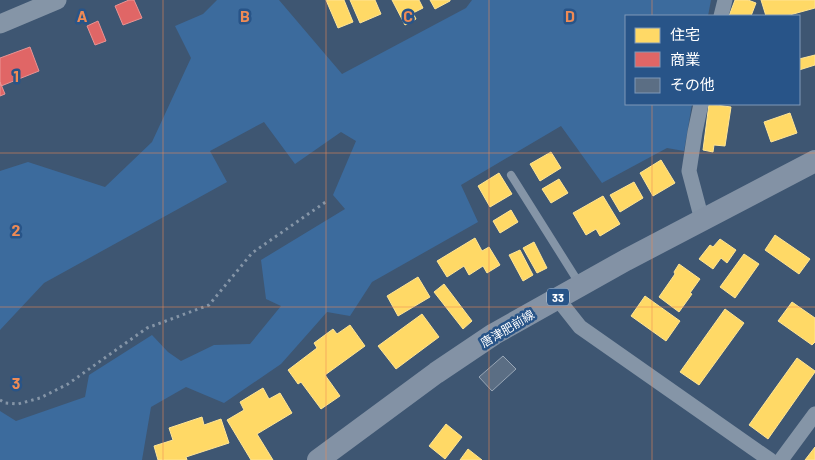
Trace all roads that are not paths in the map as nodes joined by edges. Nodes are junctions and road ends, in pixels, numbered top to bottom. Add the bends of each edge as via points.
1 (57, 0) edge
2 (725, 0) edge
3 (721, 15) edge
4 (0, 24) edge
5 (701, 105) edge
6 (815, 161) edge
7 (511, 175) dead end
8 (702, 220) junction
9 (580, 285) junction
10 (557, 298) junction
11 (815, 414) edge
12 (327, 457) edge
13 (770, 460) edge
14 (781, 460) edge

1 - 4 street
2 - 3 street
5 - 8 street via 689,170
6 - 8 main road, 唐津肥前線 / 33
7 - 9 lane
8 - 9 main road, 唐津肥前線 / 33
9 - 10 main road, 唐津肥前線 / 33
10 - 12 main road, 唐津肥前線 / 33 via 494,334 436,373
10 - 13 street via 580,327
11 - 14 street

